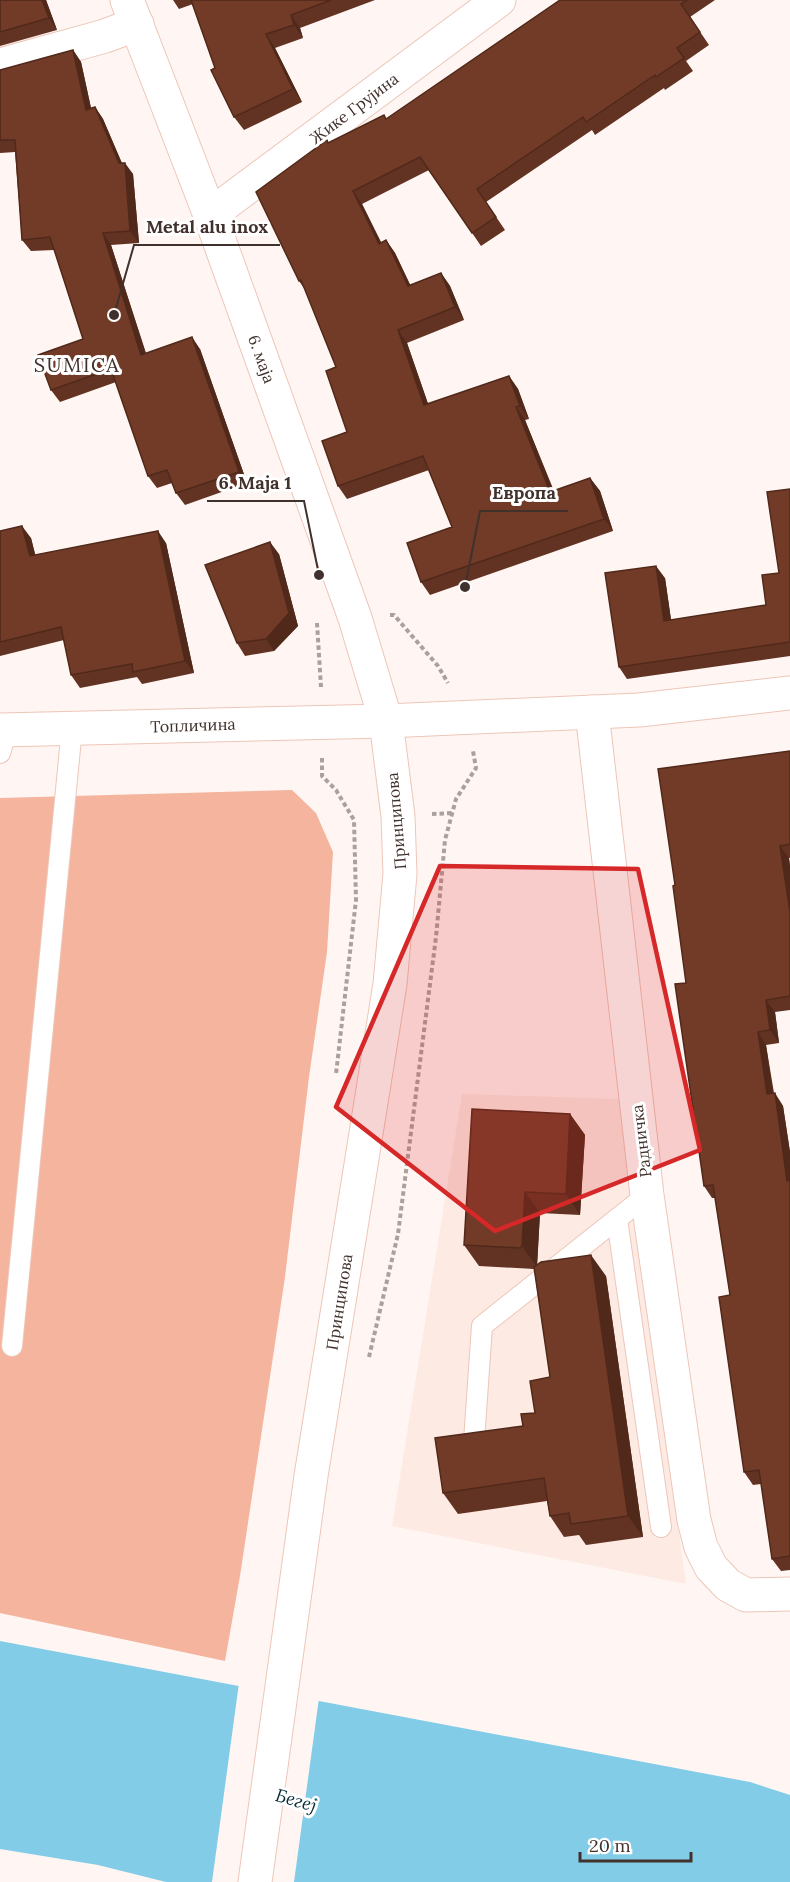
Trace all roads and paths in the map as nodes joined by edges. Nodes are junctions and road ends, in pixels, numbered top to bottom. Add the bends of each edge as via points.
1 (499, 0) edge
2 (132, 12) edge
3 (0, 65) edge
4 (210, 215) junction
5 (394, 615) dead end
6 (316, 619) dead end
7 (790, 693) edge
8 (592, 712) junction
9 (469, 717) junction
10 (386, 721) junction
11 (324, 722) junction
12 (72, 728) junction
13 (2, 738) edge
14 (336, 1080) dead end
15 (647, 1195) junction
16 (617, 1219) junction
17 (12, 1346) dead end
18 (474, 1441) edge
19 (661, 1527) dead end
20 (790, 1594) edge
21 (255, 1882) edge

1 - 4 street, Жике Грујина
2 - 3 street via 105,36
2 - 4 street, 6. маја
4 - 10 street, 6. маја via 355,618
5 - 9 path via 438,666
6 - 11 path
7 - 8 street via 639,711
8 - 9 street
8 - 15 street, Радничка
9 - 10 street
10 - 11 street, Топличина
10 - 21 street, Принципова via 400,874 390,984 311,1476
11 - 12 street, Топличина
11 - 14 path via 322,776 336,790 354,820 356,900
12 - 13 street, Топличина
12 - 17 lane
15 - 16 lane
15 - 20 street, Радничка via 700,1547 711,1567 728,1585 747,1595
16 - 18 lane via 482,1326
16 - 19 lane

